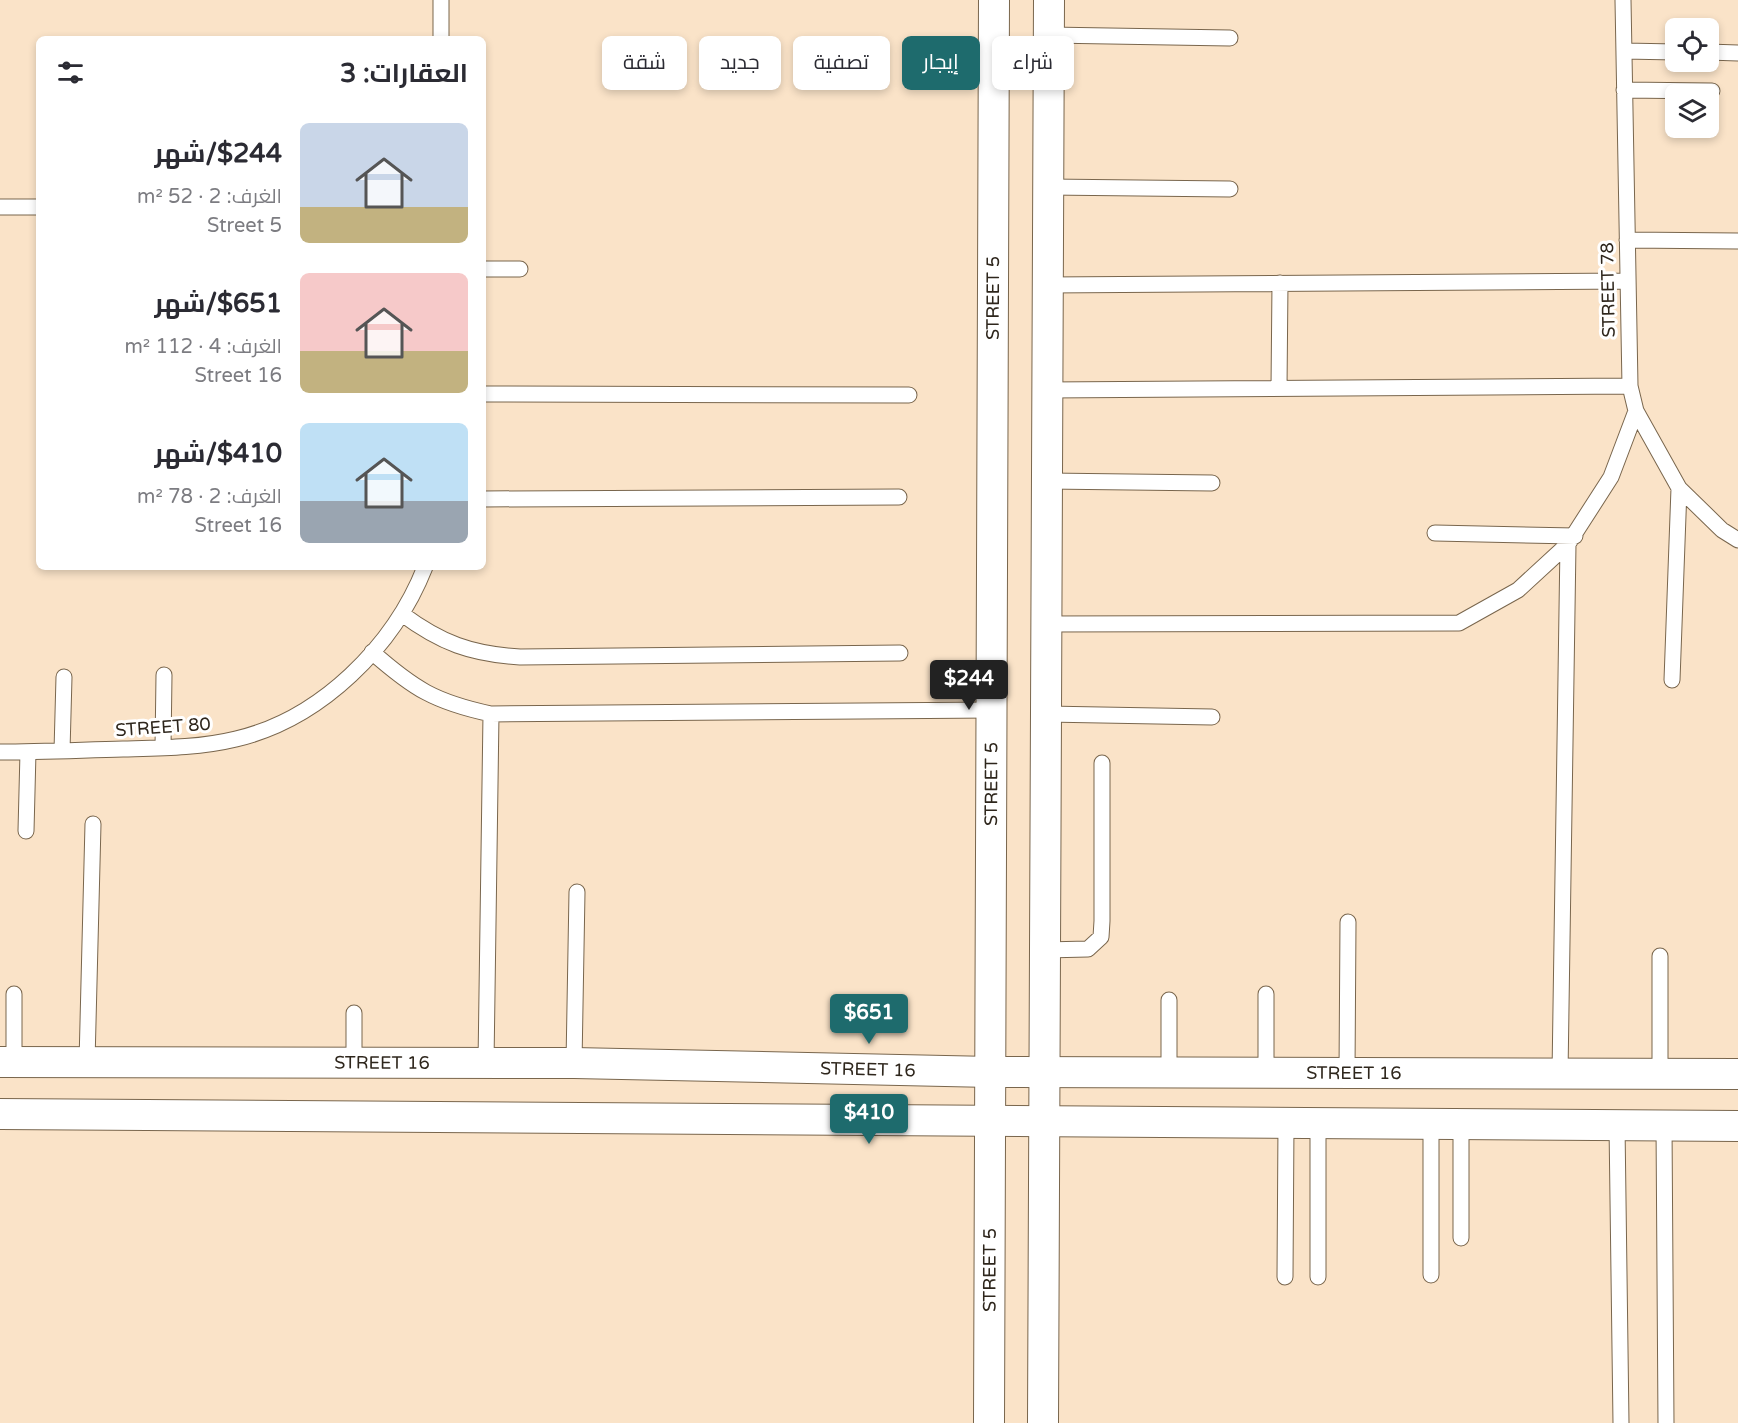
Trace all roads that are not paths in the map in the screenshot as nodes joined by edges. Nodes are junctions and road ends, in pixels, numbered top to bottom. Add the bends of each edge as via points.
1 (441, 0) edge
2 (994, 0) edge
3 (1049, 0) edge
4 (1623, 0) edge
5 (1048, 35) junction
6 (441, 36) edge
7 (1230, 38) dead end
8 (1624, 51) junction
9 (1665, 52) edge
10 (1719, 52) edge
11 (1738, 53) edge
12 (1624, 90) junction
13 (1665, 90) edge
14 (1048, 187) junction
15 (1230, 189) dead end
16 (0, 207) edge
17 (36, 207) edge
18 (1627, 240) junction
19 (1738, 242) edge
20 (486, 269) edge
21 (520, 269) dead end
22 (1628, 281) junction
23 (1280, 283) junction
24 (1047, 285) junction
25 (1630, 386) junction
26 (1279, 388) junction
27 (1047, 390) junction
28 (486, 394) edge
29 (909, 395) dead end
30 (1636, 411) junction
31 (1047, 481) junction
32 (1212, 483) dead end
33 (1679, 488) junction
34 (899, 497) dead end
35 (486, 499) edge
36 (1435, 533) dead end
37 (1571, 540) junction
38 (1738, 540) edge
39 (423, 570) edge
40 (402, 614) junction
41 (1046, 624) junction
42 (372, 652) junction
43 (900, 653) dead end
44 (164, 675) dead end
45 (64, 677) dead end
46 (1672, 680) dead end
47 (993, 710) junction
48 (491, 714) junction
49 (1046, 714) junction
50 (1212, 717) dead end
51 (163, 748) junction
52 (62, 751) junction
53 (0, 752) edge
54 (28, 752) junction
55 (1102, 763) dead end
56 (93, 824) dead end
57 (26, 831) dead end
58 (577, 892) dead end
59 (1348, 922) dead end
60 (1045, 950) junction
61 (1660, 956) dead end
62 (14, 994) dead end
63 (1266, 994) dead end
64 (1169, 1000) dead end
65 (354, 1013) dead end
66 (7, 1062) edge
67 (87, 1062) junction
68 (354, 1063) junction
69 (486, 1063) junction
70 (574, 1063) junction
71 (991, 1072) junction
72 (1044, 1072) junction
73 (1169, 1072) junction
74 (1266, 1073) junction
75 (1347, 1073) junction
76 (1560, 1074) junction
77 (1660, 1074) junction
78 (1738, 1074) edge
79 (0, 1114) edge
80 (991, 1122) junction
81 (1044, 1122) junction
82 (1286, 1123) junction
83 (1318, 1124) junction
84 (1431, 1124) junction
85 (1461, 1124) junction
86 (1617, 1125) junction
87 (1664, 1125) junction
88 (1738, 1126) edge
89 (1461, 1238) dead end
90 (1431, 1275) dead end
91 (1285, 1277) dead end
92 (1318, 1277) dead end
93 (989, 1423) edge
94 (1043, 1423) edge
95 (1621, 1423) edge
96 (1666, 1423) edge

1 - 6 lane
2 - 47 street, STREET 5
3 - 5 street
4 - 8 lane, STREET 78
5 - 7 lane
5 - 14 street
8 - 9 lane
8 - 12 lane, STREET 78
10 - 11 lane
12 - 13 lane
12 - 18 lane, STREET 78
14 - 15 lane
14 - 24 street
16 - 17 lane
18 - 19 lane
18 - 22 lane, STREET 78
20 - 21 lane
22 - 23 lane
22 - 25 lane, STREET 78
23 - 24 lane
23 - 26 lane
24 - 27 street
25 - 26 lane
25 - 30 lane, STREET 78
26 - 27 lane
27 - 31 street
28 - 29 lane
30 - 33 lane, STREET 78
30 - 37 lane via 1611,477
31 - 32 lane
31 - 41 street
33 - 38 lane, STREET 78 via 1722,530
33 - 46 lane
34 - 35 lane
36 - 37 lane
37 - 41 lane via 1518,590 1459,623
37 - 76 lane
39 - 40 lane, STREET 80
40 - 42 lane, STREET 80
40 - 43 lane via 439,639 492,656
41 - 49 street
42 - 48 lane via 427,694 458,707
42 - 51 lane, STREET 80 via 344,682 277,725 239,739
44 - 51 lane
45 - 52 lane
47 - 48 lane
47 - 71 street, STREET 5
48 - 69 lane
49 - 50 lane
49 - 60 street
51 - 52 lane, STREET 80
52 - 54 lane, STREET 80
53 - 54 lane, STREET 80
54 - 57 lane
55 - 60 lane via 1101,938 1088,949
56 - 67 lane
58 - 70 lane
59 - 75 lane
60 - 72 street
61 - 77 lane
62 - 66 lane
63 - 74 lane
64 - 73 lane
65 - 68 lane
66 - 67 street, STREET 16
67 - 68 street, STREET 16
68 - 69 street, STREET 16
69 - 70 street, STREET 16
70 - 71 street, STREET 16
71 - 72 street, STREET 16
71 - 80 street, STREET 5
72 - 73 street, STREET 16
72 - 81 street
73 - 74 street, STREET 16
74 - 75 street, STREET 16
75 - 76 street, STREET 16
76 - 77 street, STREET 16
77 - 78 street, STREET 16
79 - 80 street
80 - 81 street
80 - 93 street, STREET 5
81 - 82 street
81 - 94 street
82 - 83 street
82 - 91 lane
83 - 84 street
83 - 92 lane
84 - 85 street
84 - 90 lane
85 - 86 street
85 - 89 lane
86 - 87 street
86 - 95 lane
87 - 88 street
87 - 96 lane

